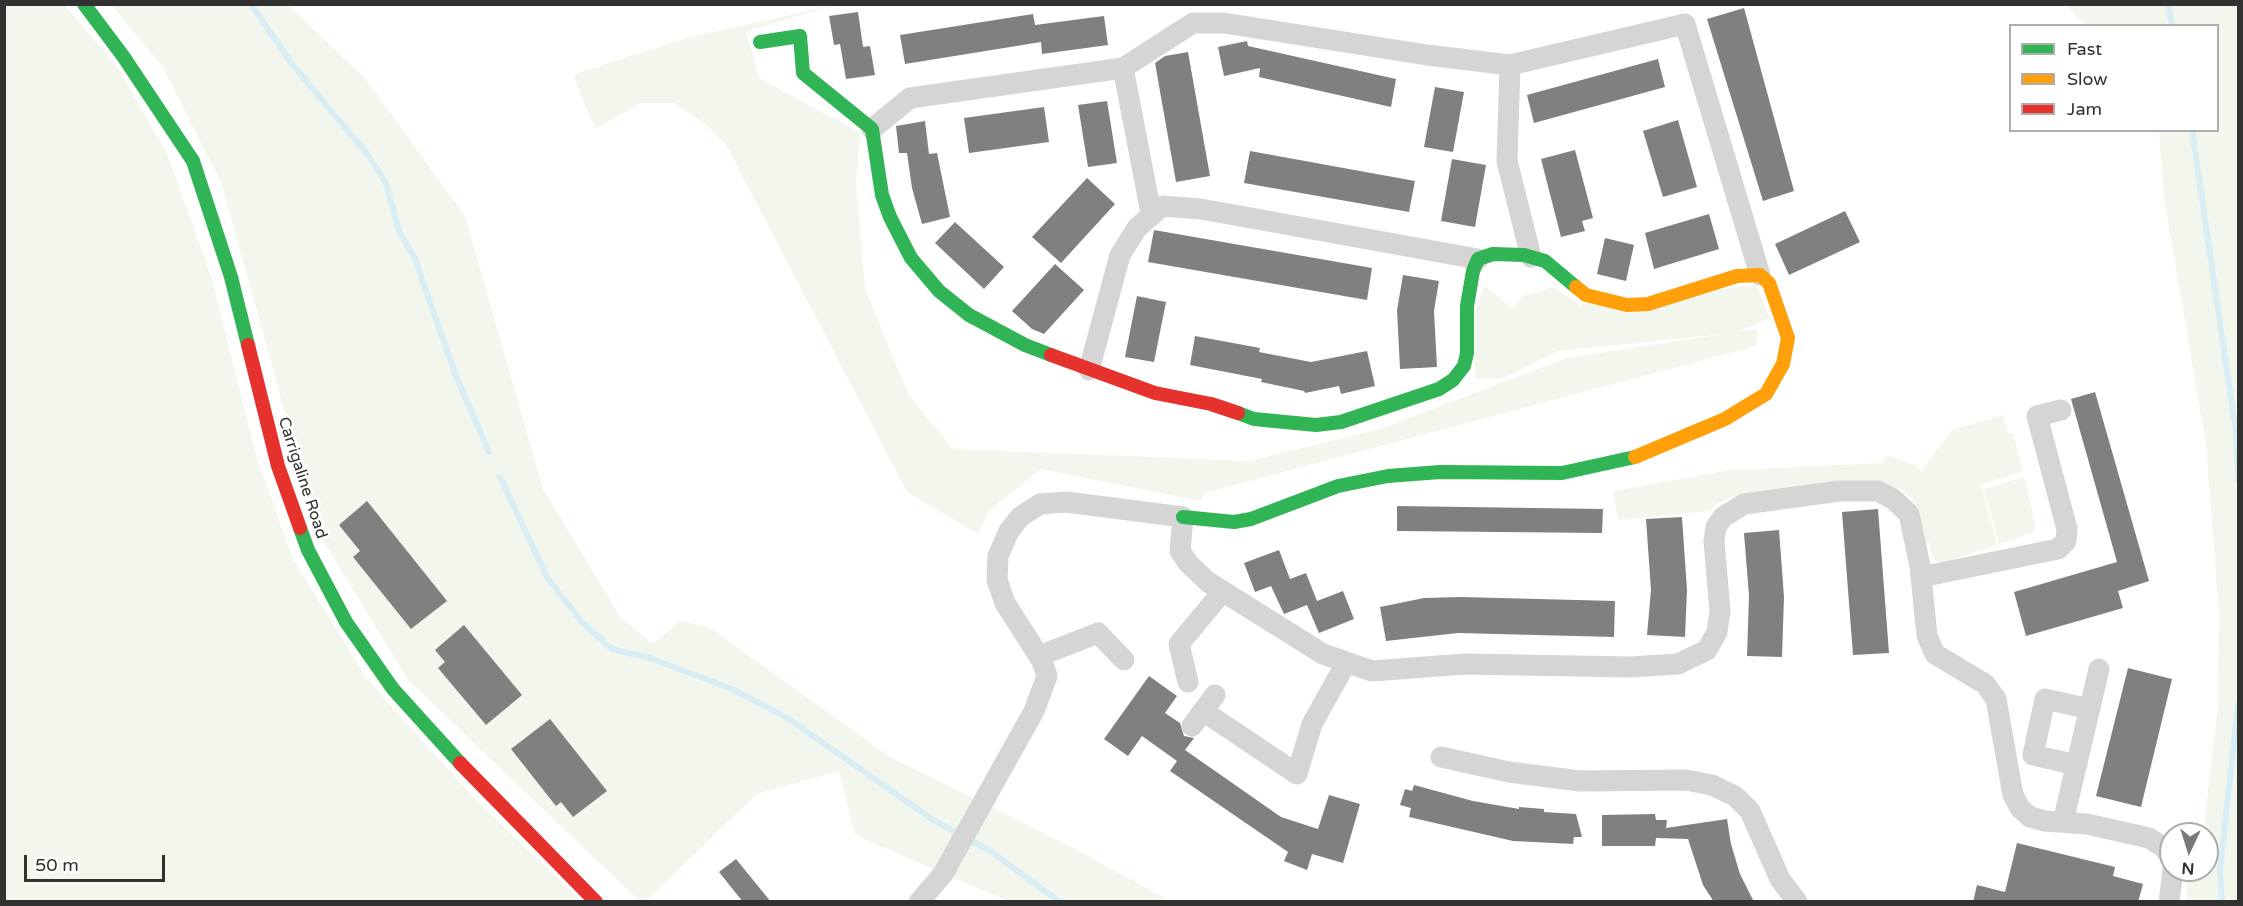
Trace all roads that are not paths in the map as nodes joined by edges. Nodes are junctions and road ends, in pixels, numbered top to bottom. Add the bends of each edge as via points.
1 (84, 4) edge
2 (759, 42) dead end
3 (1510, 65) junction
4 (1123, 68) junction
5 (872, 129) junction
6 (1151, 213) junction
7 (1531, 257) junction
8 (1478, 259) junction
9 (1760, 274) junction
10 (1089, 370) junction
11 (2061, 410) dead end
12 (1182, 517) junction
13 (1921, 577) junction
14 (1223, 591) junction
15 (1039, 656) junction
16 (1124, 660) dead end
17 (1346, 663) junction
18 (2099, 669) dead end
19 (1188, 682) dead end
20 (2090, 708) junction
21 (1203, 711) dead end
22 (1441, 757) dead end
23 (2077, 765) junction
24 (2062, 822) junction
25 (2159, 845) edge
26 (2171, 882) edge
27 (596, 902) edge
28 (919, 902) edge
29 (1797, 902) edge
30 (2169, 902) edge

1 - 27 street, Carrigaline Road via 193,160 231,277 278,466 308,550 346,622 393,689 475,780
2 - 5 street via 800,36 803,73
3 - 4 street via 1224,23 1193,23
3 - 7 street via 1507,161
3 - 9 street via 1685,24
4 - 5 street via 910,98
4 - 6 street
5 - 10 street via 882,195 890,217 911,258 939,291 969,315 1025,345
6 - 8 street via 1174,205
6 - 10 street via 1120,255
7 - 8 street via 1493,254
7 - 9 street via 1545,261 1586,295 1627,305 1648,304 1737,276
8 - 10 street via 1467,306 1467,353 1460,373 1439,389 1341,422 1287,424 1254,419 1211,404 1155,393
9 - 12 street via 1769,283 1788,338 1783,364 1766,394 1725,420 1635,457 1588,469 1562,473 1440,472 1388,476 1338,486 1251,519 1234,522
11 - 13 street via 2037,416 2067,529 2066,542 2058,549
12 - 14 street via 1180,551 1188,563
12 - 15 street via 1066,502 1040,504 1020,517 998,556 997,580 1005,603
13 - 17 street via 1909,514 1878,491 1839,491 1744,504 1723,517 1716,527 1718,632 1707,650 1692,659 1678,664 1630,667 1465,664 1372,671
13 - 24 street via 1927,636 1935,654 1985,684 1996,699 2013,795 2020,808 2030,817
14 - 17 street via 1323,654
14 - 19 street via 1179,645
15 - 16 street via 1098,633
15 - 28 street via 1047,676 1034,711 943,874
17 - 21 street via 1312,724 1297,774
18 - 20 street
20 - 23 street
20 - 23 street via 2046,699 2043,710 2033,755
22 - 29 street via 1509,772 1580,781 1686,780 1712,785 1735,796 1750,811 1780,879
23 - 24 street
24 - 25 street via 2149,838
26 - 30 street

